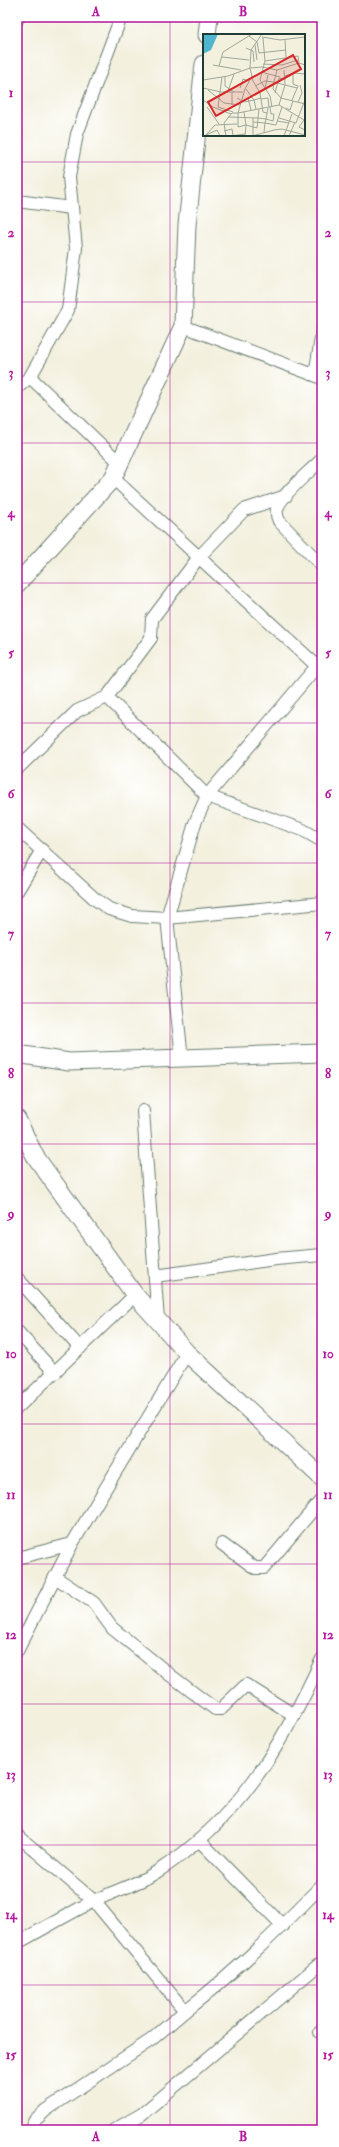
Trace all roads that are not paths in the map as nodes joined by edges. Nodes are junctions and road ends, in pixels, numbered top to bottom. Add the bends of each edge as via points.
1 (121, 17) edge
2 (209, 17) edge
3 (207, 34) edge
4 (203, 74) edge
5 (17, 201) edge
6 (71, 208) junction
7 (183, 326) junction
8 (322, 332) edge
9 (319, 376) edge
10 (30, 377) junction
11 (17, 388) edge
12 (322, 459) edge
13 (120, 463) junction
14 (113, 478) junction
15 (286, 496) junction
16 (199, 557) junction
17 (322, 566) edge
18 (17, 584) edge
19 (320, 666) edge
20 (107, 697) junction
21 (17, 769) edge
22 (207, 796) junction
23 (17, 828) edge
24 (322, 841) edge
25 (42, 850) junction
26 (17, 891) edge
27 (322, 903) edge
28 (167, 918) junction
29 (322, 1053) edge
30 (17, 1054) edge
31 (182, 1059) junction
32 (143, 1111) dead end
33 (17, 1121) edge
34 (322, 1255) edge
35 (155, 1276) junction
36 (17, 1278) edge
37 (135, 1295) junction
38 (158, 1321) junction
39 (17, 1331) edge
40 (80, 1348) junction
41 (187, 1353) junction
42 (55, 1372) junction
43 (17, 1408) edge
44 (322, 1478) edge
45 (322, 1499) edge
46 (72, 1544) junction
47 (222, 1544) dead end
48 (17, 1558) edge
49 (55, 1577) junction
50 (17, 1651) edge
51 (322, 1659) edge
52 (294, 1715) junction
53 (17, 1835) edge
54 (199, 1840) junction
55 (322, 1885) edge
56 (94, 1901) junction
57 (283, 1926) junction
58 (17, 1943) edge
59 (322, 1962) edge
60 (185, 2012) junction
61 (30, 2130) edge
62 (114, 2130) edge

1 - 6 street via 77,134 69,177
2 - 3 street
4 - 7 street via 188,225
5 - 6 street
6 - 10 street via 76,248 68,310
7 - 9 street
7 - 13 street
8 - 9 street
10 - 11 street
10 - 13 street
12 - 15 street
13 - 14 street
14 - 16 street
14 - 18 street
15 - 16 street via 244,510
15 - 17 street via 276,514 279,521
16 - 19 street
16 - 20 street via 152,619 151,638
19 - 22 street
20 - 21 street via 77,711
20 - 22 street
22 - 24 street via 303,830
22 - 28 street via 195,823
23 - 25 street
25 - 26 street
25 - 28 street via 109,909 132,916
27 - 28 street
28 - 31 street
29 - 31 street
30 - 31 street via 69,1062
32 - 35 street
33 - 37 street via 35,1156
34 - 35 street
35 - 38 street
36 - 40 street
37 - 38 street
37 - 40 street
38 - 41 street
39 - 42 street
40 - 42 street
41 - 44 street
41 - 46 street
42 - 43 street
45 - 47 street via 264,1568 255,1568
46 - 48 street
46 - 49 street
49 - 50 street
49 - 52 street via 94,1603 112,1628 215,1709 221,1709 246,1685
51 - 52 street
52 - 54 street via 276,1750 228,1813
53 - 56 street
54 - 56 street via 189,1850 153,1874
54 - 57 street
55 - 57 street
56 - 58 street
56 - 60 street
57 - 60 street via 212,1991
59 - 62 street via 142,2114
60 - 61 street via 151,2040 46,2110 34,2121

